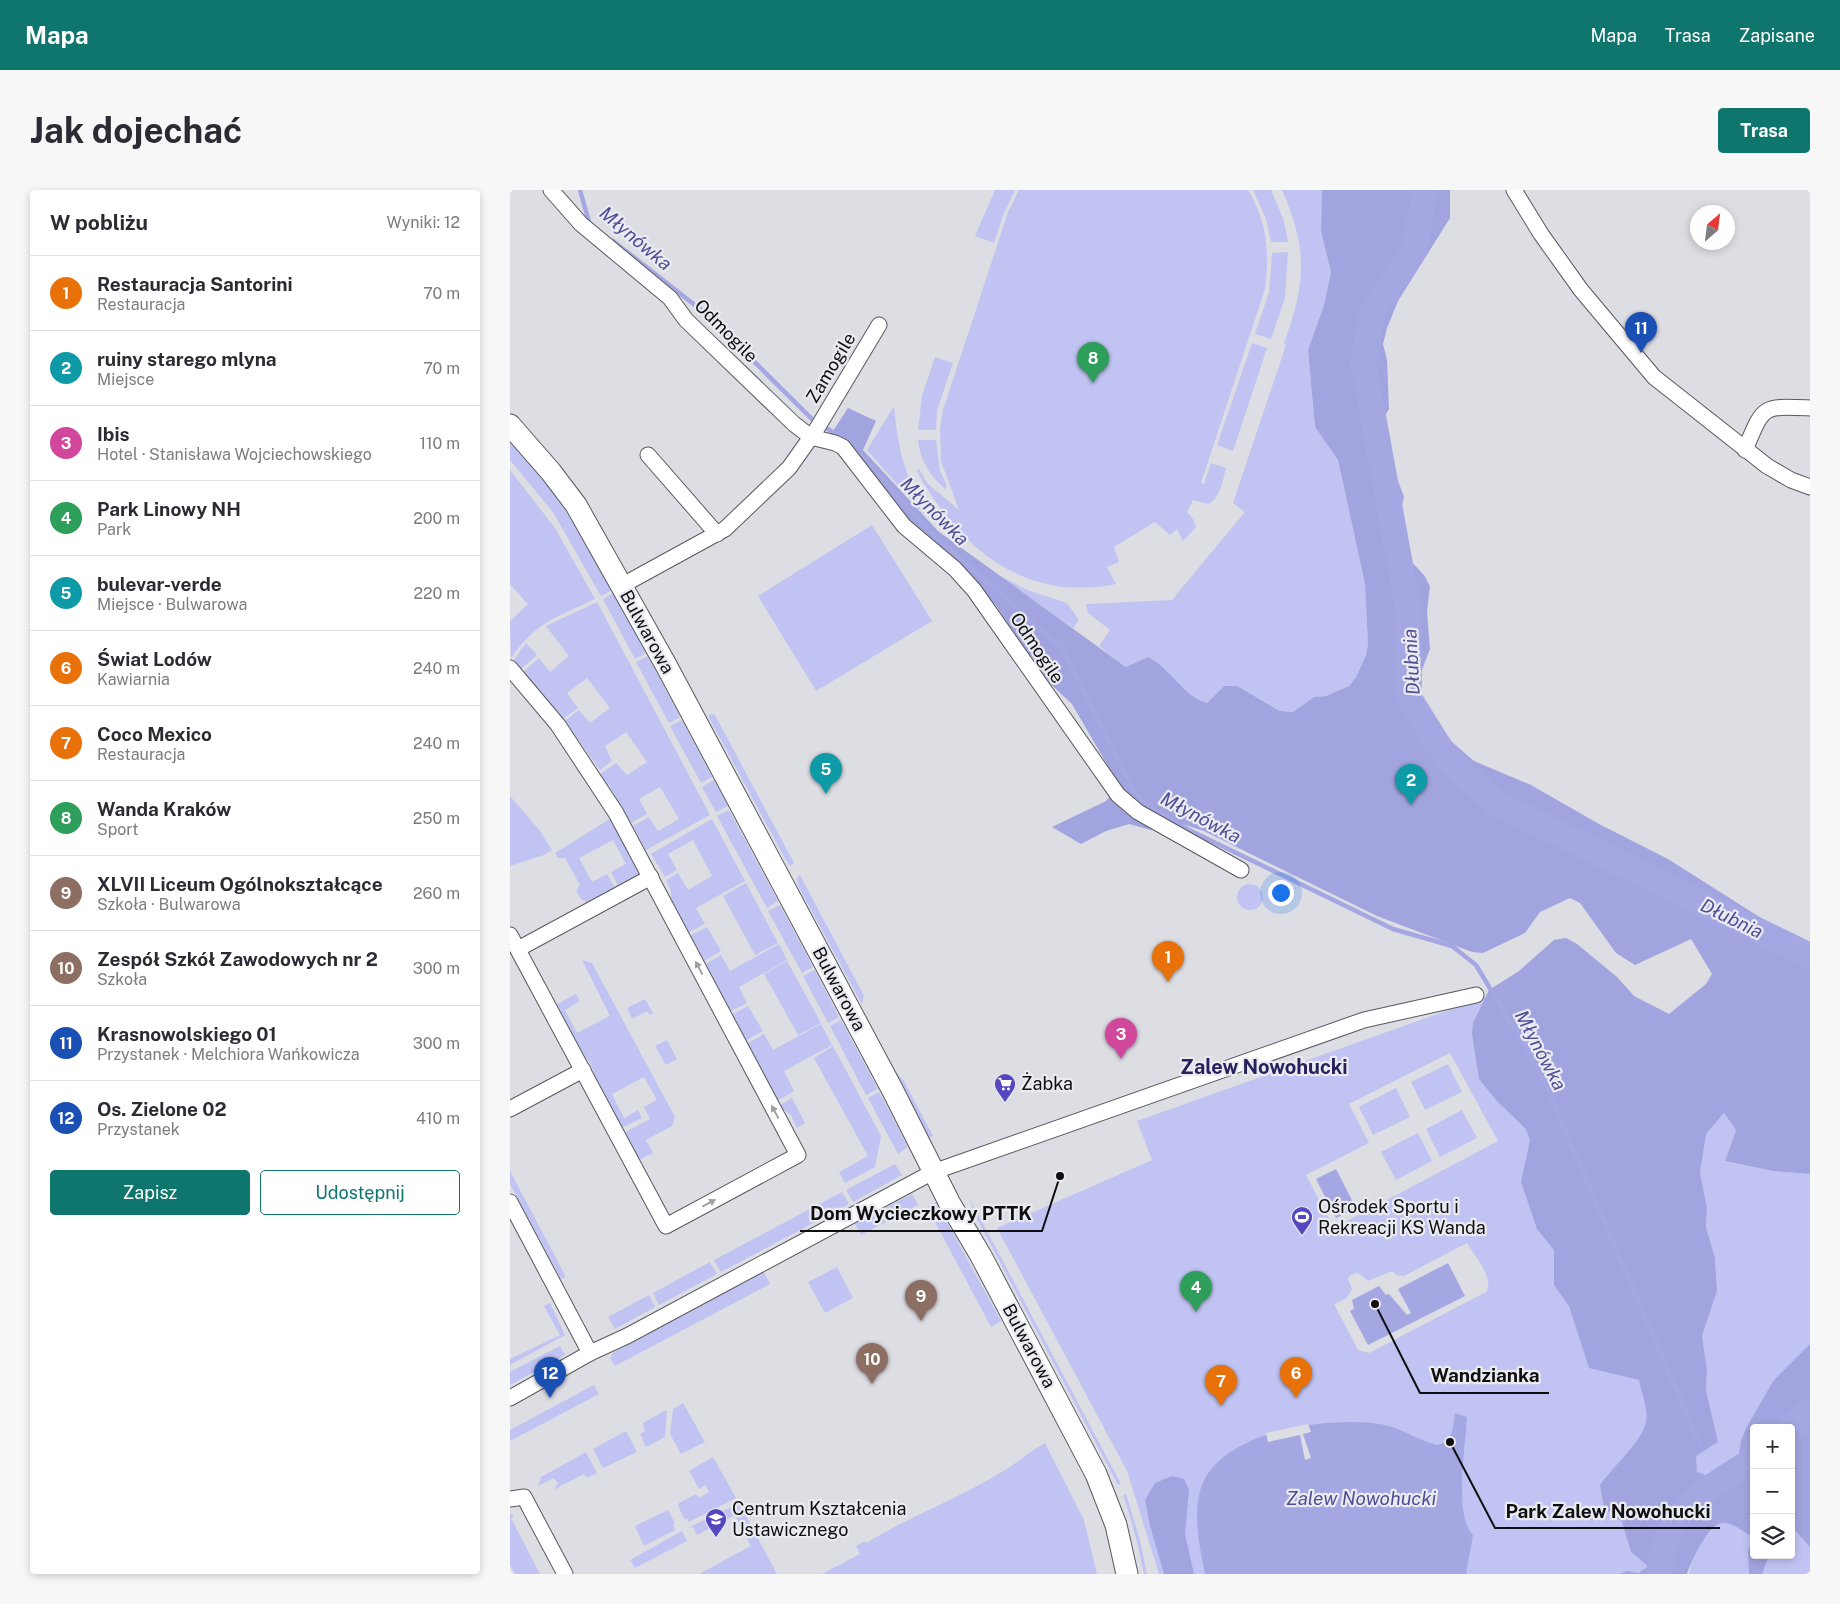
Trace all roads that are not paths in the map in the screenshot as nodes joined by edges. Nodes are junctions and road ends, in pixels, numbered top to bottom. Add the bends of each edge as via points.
1 (551, 190) edge
2 (1514, 190) edge
3 (879, 325) dead end
4 (1810, 408) edge
5 (510, 425) edge
6 (814, 433) junction
7 (1745, 450) junction
8 (648, 455) dead end
9 (1810, 487) edge
10 (717, 534) junction
11 (621, 586) junction
12 (510, 668) edge
13 (1241, 870) dead end
14 (651, 877) junction
15 (510, 935) edge
16 (518, 949) junction
17 (1476, 995) dead end
18 (583, 1070) junction
19 (510, 1109) edge
20 (934, 1172) junction
21 (510, 1202) edge
22 (590, 1353) junction
23 (510, 1398) edge
24 (510, 1499) edge
25 (565, 1574) edge
26 (1127, 1574) edge

1 - 6 street, Odmogile via 581,224 670,298 686,320 794,424
2 - 7 street via 1561,262 1654,378
3 - 6 street, Zamogile
4 - 7 street via 1773,407 1766,410 1758,419
5 - 11 street, Bulwarowa via 567,492 596,537
6 - 10 street via 789,468
6 - 13 street, Odmogile via 843,447 904,526 955,569 974,590 1118,795 1138,812
7 - 9 street via 1791,480
8 - 10 street
10 - 11 street
11 - 20 street, Bulwarowa via 671,673
12 - 14 street via 544,706 589,769
14 - 16 street
18 -> 14 street via 666,1226 798,1155
15 - 16 street
16 - 18 street
17 - 20 street via 1364,1020
18 - 19 street
20 - 22 street
20 - 26 street, Bulwarowa via 1101,1483 1116,1525
21 - 22 street
22 - 23 street
24 - 25 street via 524,1497

